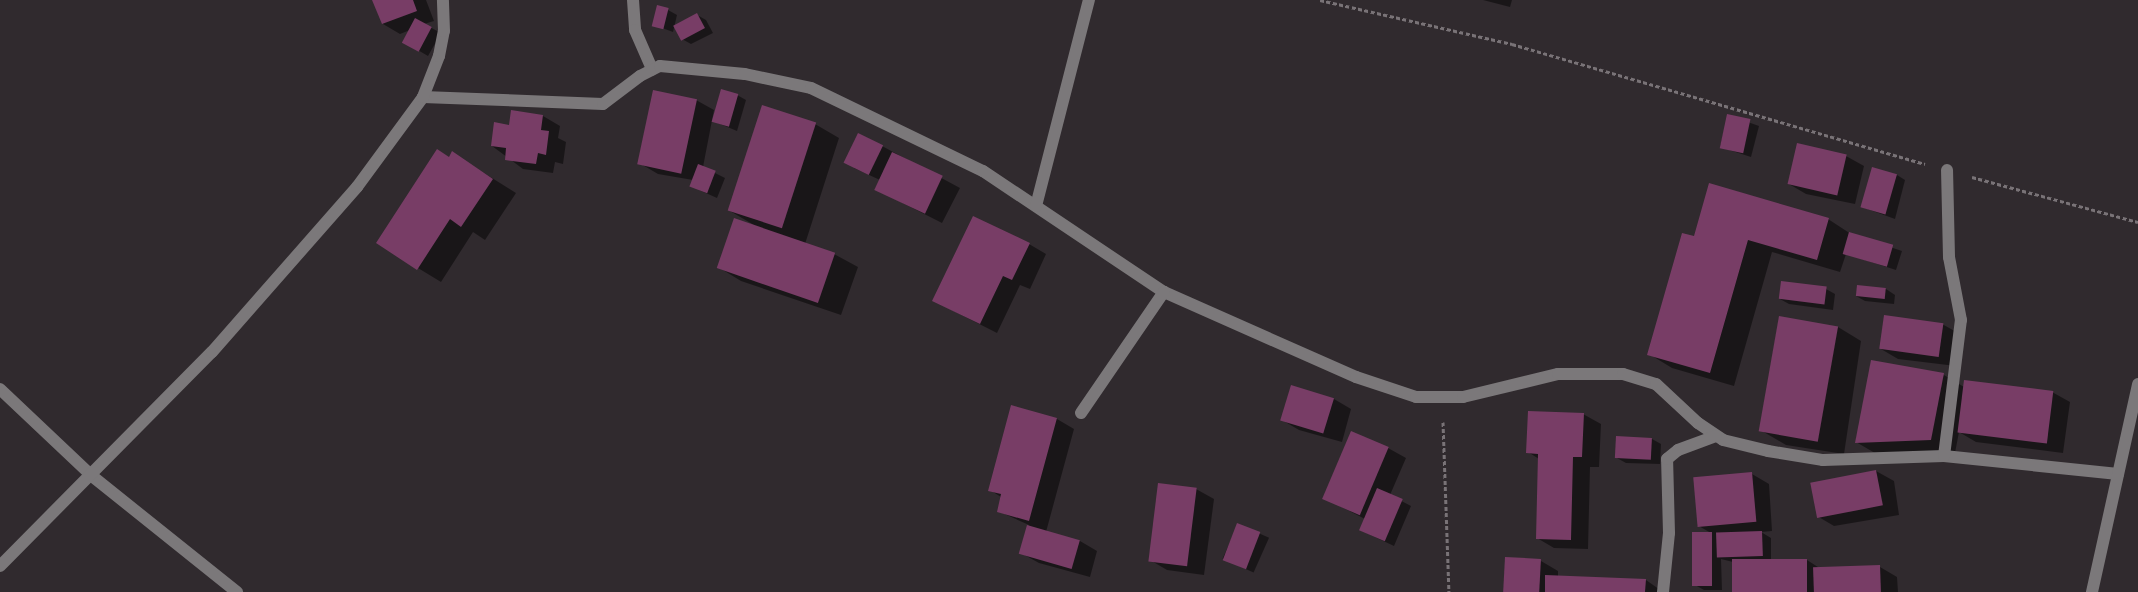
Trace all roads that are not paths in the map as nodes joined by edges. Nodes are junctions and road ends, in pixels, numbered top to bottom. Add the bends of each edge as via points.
1 (443, 0) edge
2 (633, 0) edge
3 (1089, 0) edge
4 (652, 69) junction
5 (423, 97) junction
6 (1947, 170) road end
7 (1036, 206) junction
8 (1164, 292) junction
9 (2138, 384) edge
10 (0, 389) edge
11 (1081, 413) dead end
12 (1716, 436) junction
13 (1944, 456) junction
14 (2118, 474) junction
15 (92, 476) junction
16 (0, 566) edge
17 (237, 592) edge
18 (1663, 592) edge
19 (2092, 592) edge

1 - 5 street via 444,31 439,56
2 - 4 street via 635,30
3 - 7 street
4 - 5 street via 603,104
4 - 7 street via 660,66 745,74 811,88 983,171
5 - 15 street via 351,195 212,352
6 - 13 street via 1949,256 1961,320
7 - 8 street
8 - 11 street
8 - 12 street via 1356,377 1416,397 1443,399 1558,374 1622,374 1656,384
9 - 14 street
10 - 15 street
12 - 13 street via 1768,451 1822,460
12 - 18 street via 1678,450 1667,460 1669,533
13 - 14 street
14 - 19 street
15 - 16 street
15 - 17 street

